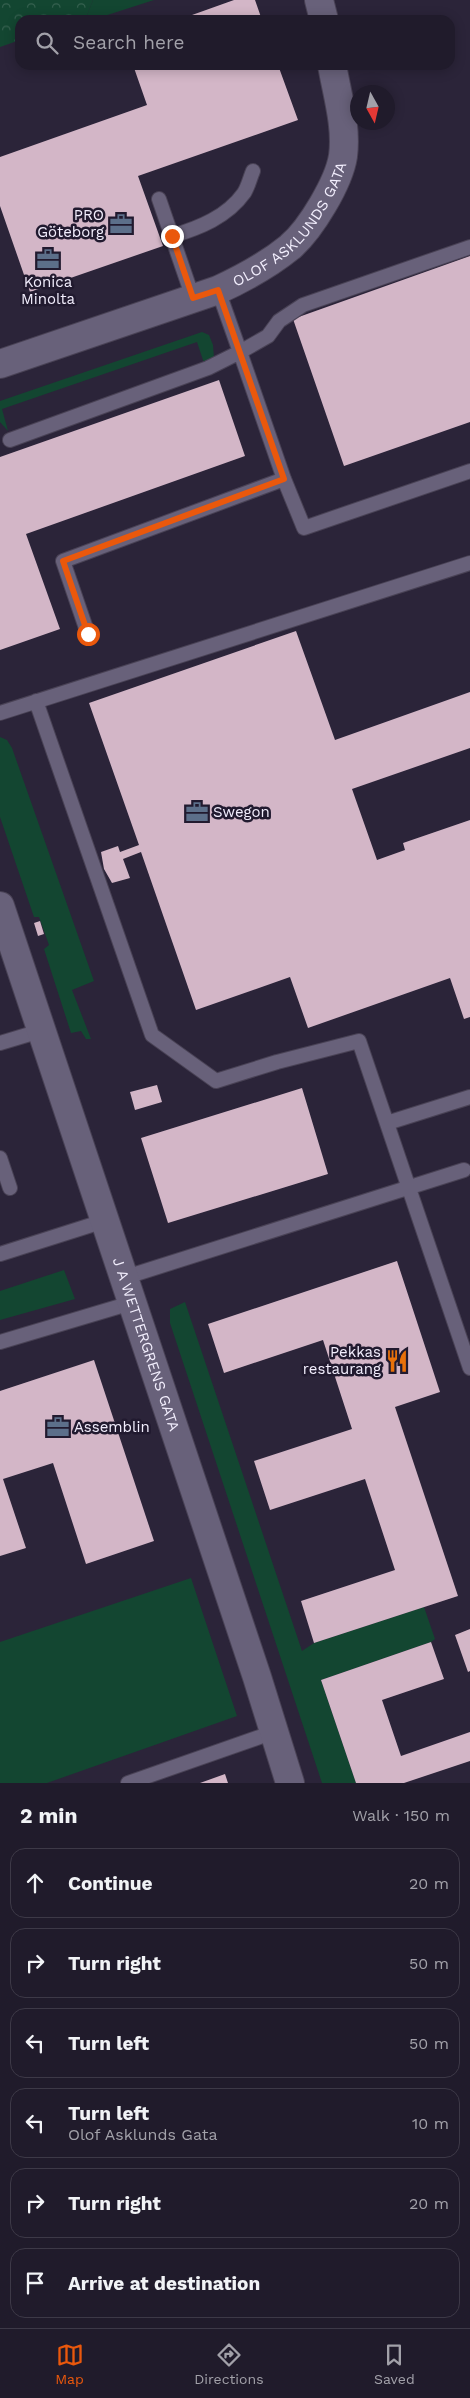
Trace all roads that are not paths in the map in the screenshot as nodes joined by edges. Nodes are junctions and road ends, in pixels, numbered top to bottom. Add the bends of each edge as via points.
1 (320, 0) edge
2 (323, 15) edge
3 (333, 70) edge
4 (253, 171) dead end
5 (160, 199) dead end
6 (172, 236) junction
7 (470, 247) edge
8 (218, 290) junction
9 (193, 298) junction
10 (240, 352) junction
11 (0, 364) edge
12 (10, 440) dead end
13 (470, 471) edge
14 (284, 479) junction
15 (470, 563) edge
16 (88, 634) dead end
17 (36, 701) junction
18 (0, 713) edge
19 (0, 906) edge
20 (40, 1031) junction
21 (0, 1043) edge
22 (470, 1098) edge
23 (387, 1123) junction
24 (0, 1158) edge
25 (464, 1170) dead end
26 (10, 1188) dead end
27 (408, 1189) junction
28 (104, 1221) junction
29 (0, 1254) edge
30 (127, 1290) junction
31 (0, 1342) edge
32 (470, 1368) edge
33 (274, 1732) junction
34 (128, 1783) edge
35 (290, 1783) edge

1 - 2 street
3 - 8 street, OLOF ASKLUNDS GATA via 344,133 343,156 334,185 292,246 251,275
4 - 6 lane via 244,193 217,218 199,228
5 - 6 lane
6 - 9 lane
7 - 10 lane via 302,305 279,321 268,336
8 - 9 street, OLOF ASKLUNDS GATA
8 - 10 lane
9 - 11 street, OLOF ASKLUNDS GATA
10 - 12 lane via 208,368
10 - 14 lane
13 - 14 lane via 304,528
14 - 16 lane via 63,561
15 - 17 lane
17 - 18 lane
17 - 23 lane via 152,1035 216,1081 359,1041
19 - 20 street, J A WETTERGRENS GATA
20 - 21 lane
20 - 28 street, J A WETTERGRENS GATA
22 - 23 lane
23 - 27 lane
24 - 26 lane
25 - 27 lane
27 - 30 lane
27 - 32 lane
28 - 29 lane
28 - 30 street, J A WETTERGRENS GATA
30 - 31 lane
30 - 33 street, J A WETTERGRENS GATA
33 - 34 lane
33 - 35 street, J A WETTERGRENS GATA

